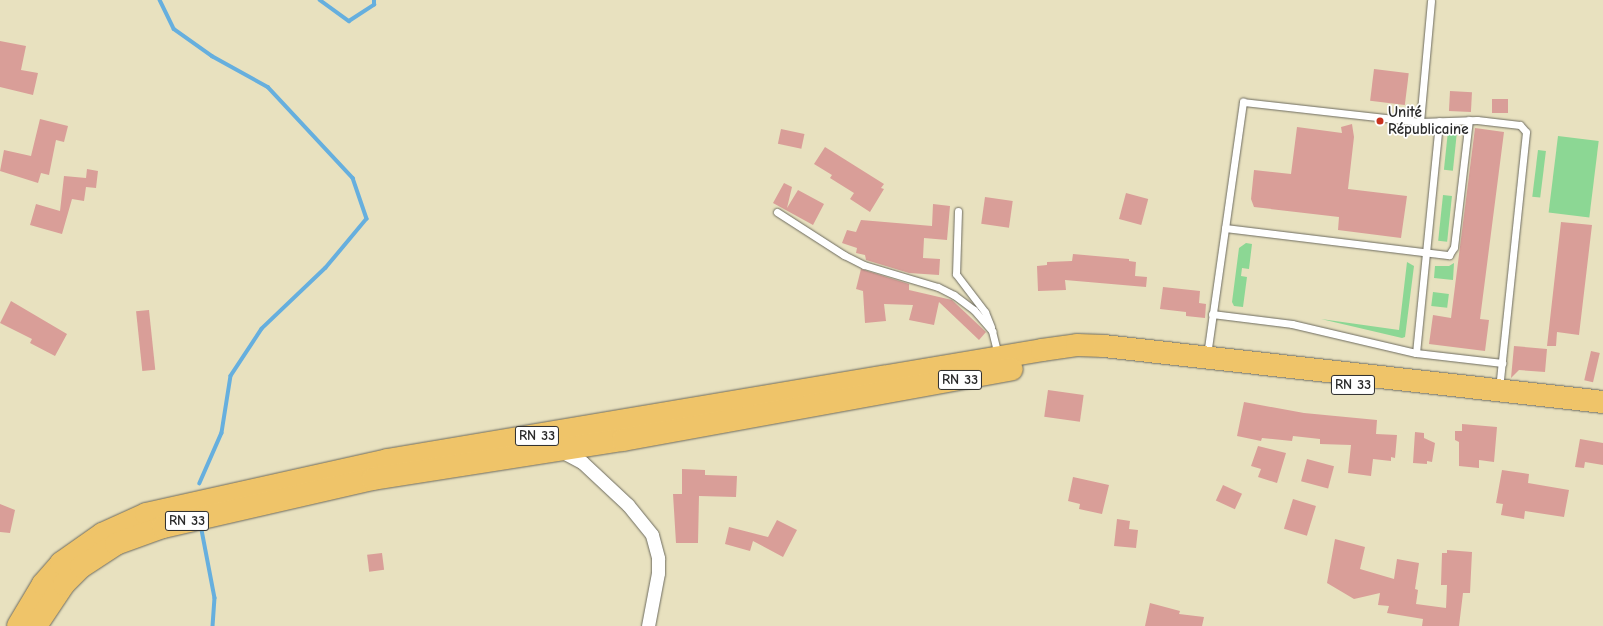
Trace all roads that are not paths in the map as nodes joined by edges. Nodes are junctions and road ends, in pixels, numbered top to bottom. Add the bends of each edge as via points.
1 (1431, 1) edge
2 (1468, 120) junction
3 (1439, 121) junction
4 (1420, 122) junction
5 (958, 210) dead end
6 (777, 212) dead end
7 (1225, 228) junction
8 (1425, 253) junction
9 (1212, 314) junction
10 (992, 331) junction
11 (1416, 353) junction
12 (999, 357) junction
13 (1206, 358) junction
14 (1502, 363) junction
15 (1499, 390) junction
16 (1603, 402) edge
17 (1603, 412) edge
18 (597, 444) junction
19 (556, 450) junction
20 (582, 462) junction
21 (18, 626) edge
22 (36, 626) edge
23 (648, 626) edge

1 - 4 lane
2 - 3 lane
2 - 8 lane via 1452,252 1444,256
2 - 14 lane via 1520,125 1526,132
3 - 4 lane
3 - 8 lane
4 - 7 lane via 1243,102
5 - 10 lane via 956,274 985,312
6 - 10 lane via 864,265 938,287 954,295 974,310
7 - 8 lane
7 - 9 lane
8 - 11 lane
9 - 11 lane via 1292,324
9 - 13 lane
10 - 12 lane
11 - 14 lane
12 - 13 highway, RN 33 via 1077,345 1097,345
12 - 21 highway, RN 33 via 387,460 146,514 102,534 61,563 43,584
13 - 15 highway, RN 33
14 - 15 lane
15 - 16 highway, RN 33
17 - 18 highway, RN 33 via 1083,358 1055,359 968,378
18 - 19 highway, RN 33
18 - 20 street via 584,454
19 - 20 street via 572,455
19 - 22 highway, RN 33 via 374,479 192,519 139,534 116,544 81,567 64,584
20 - 23 street via 642,520 656,544 658,573

